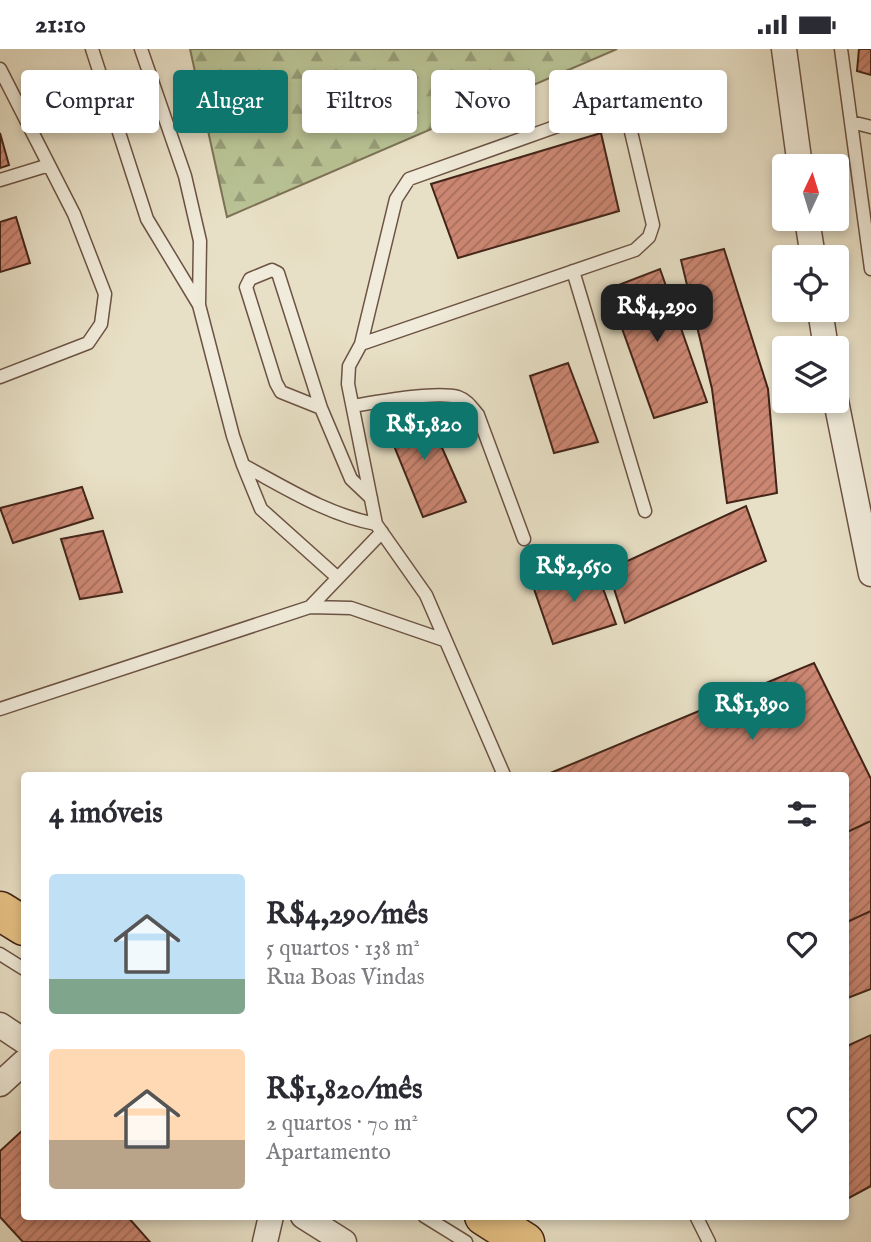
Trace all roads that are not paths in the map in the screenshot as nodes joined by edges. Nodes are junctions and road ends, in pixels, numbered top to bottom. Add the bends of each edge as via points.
1 (92, 49) edge
2 (141, 49) edge
3 (784, 49) edge
4 (841, 49) edge
5 (0, 69) edge
6 (851, 122) junction
7 (871, 127) edge
8 (798, 154) edge
9 (49, 165) junction
10 (0, 180) edge
11 (871, 269) edge
12 (573, 271) junction
13 (199, 305) junction
14 (361, 344) junction
15 (0, 377) edge
16 (352, 406) junction
17 (321, 408) junction
18 (838, 413) edge
19 (243, 465) junction
20 (370, 498) junction
21 (645, 511) dead end
22 (379, 528) junction
23 (524, 539) dead end
24 (870, 571) edge
25 (338, 578) junction
26 (310, 607) junction
27 (444, 640) junction
28 (0, 709) edge
29 (502, 772) edge
30 (0, 911) edge
31 (21, 924) edge
32 (0, 954) edge
33 (21, 967) edge
34 (0, 1025) edge
35 (21, 1039) edge
36 (21, 1065) edge
37 (0, 1084) edge
38 (270, 1220) edge
39 (309, 1220) edge
40 (430, 1220) edge
41 (490, 1220) edge
42 (698, 1220) edge
43 (265, 1242) edge
44 (344, 1242) edge
45 (466, 1242) edge
46 (525, 1242) edge
47 (709, 1242) edge

1 - 13 lane via 147,219
2 - 13 lane via 184,176 200,241
3 - 8 street
4 - 6 lane
5 - 9 lane
6 - 7 lane
6 - 11 lane
9 - 10 lane
9 - 15 lane via 105,294 101,324 88,344
12 - 14 lane
12 - 14 lane via 635,250 649,237 653,225 628,119 616,112 597,112 409,179 396,199
12 - 21 lane
13 - 19 lane
14 - 16 lane via 349,366
16 - 20 lane
16 - 23 lane via 456,396 467,402 478,415
17 - 17 lane via 278,273 272,270 250,279 246,287 276,383 281,391
17 - 20 lane via 351,479
18 - 24 street
19 - 22 lane via 295,494
19 - 25 lane via 261,509
20 - 22 lane
22 - 25 lane
22 - 27 lane via 426,595
25 - 26 lane
26 - 27 lane via 351,608
26 - 28 lane
27 - 29 lane
30 - 31 highway
32 - 33 lane
34 - 35 street
36 - 37 street
38 - 43 street
39 - 44 street
40 - 45 lane
41 - 46 highway
42 - 47 lane

